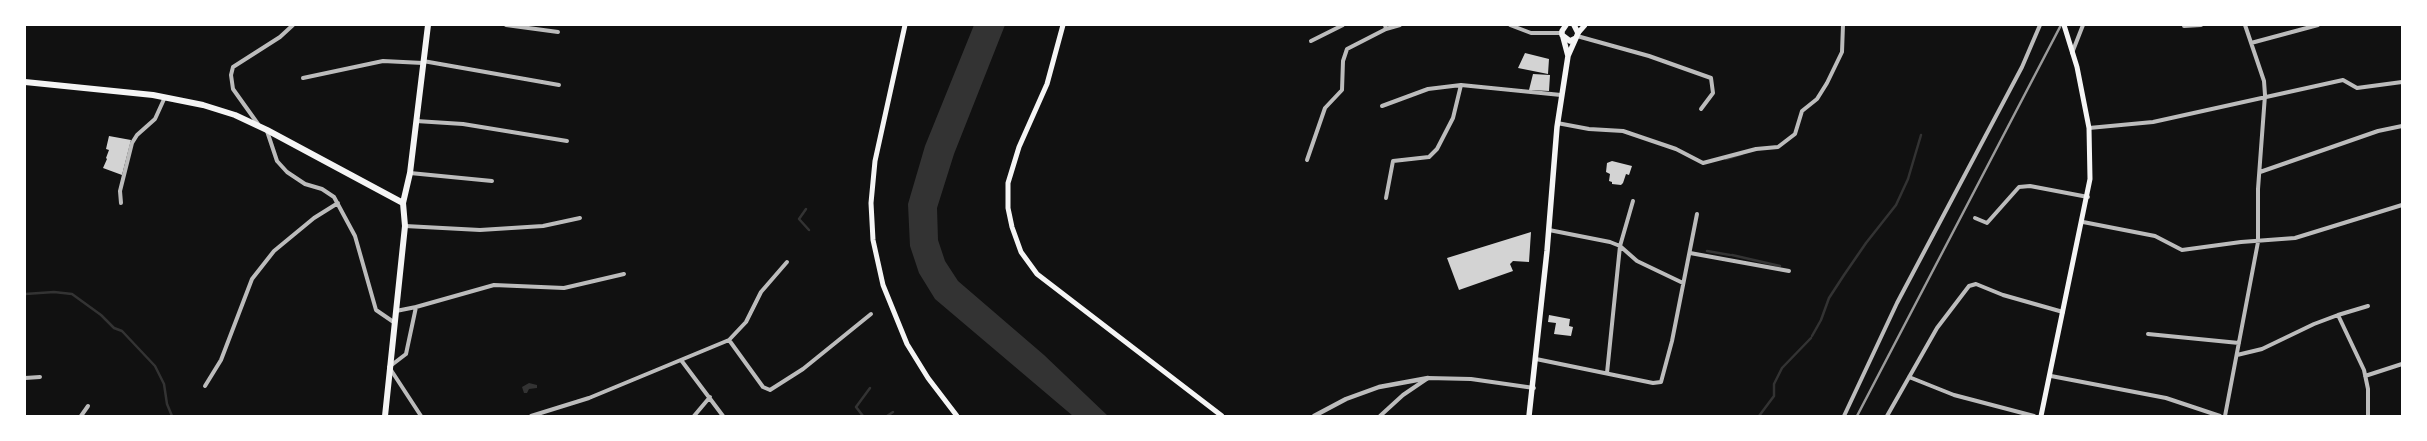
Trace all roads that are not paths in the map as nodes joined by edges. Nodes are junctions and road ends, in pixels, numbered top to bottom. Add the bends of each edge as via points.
1 (292, 25) edge
2 (428, 25) edge
3 (506, 25) edge
4 (905, 25) edge
5 (1064, 25) edge
6 (1343, 25) edge
7 (1400, 25) edge
8 (1510, 25) edge
9 (1574, 25) edge
10 (1585, 25) edge
11 (1843, 25) edge
12 (2040, 25) edge
13 (2064, 25) edge
14 (2084, 25) edge
15 (2201, 25) edge
16 (2245, 25) edge
17 (2318, 25) edge
18 (2184, 26) dead end
19 (1386, 27) edge
20 (1563, 30) edge
21 (558, 32) dead end
22 (1577, 36) junction
23 (1311, 40) dead end
24 (2251, 43) junction
25 (2072, 52) junction
26 (1568, 56) junction
27 (423, 62) junction
28 (303, 78) dead end
29 (25, 82) edge
30 (2402, 82) edge
31 (559, 85) dead end
32 (1461, 85) junction
33 (1562, 95) junction
34 (2266, 95) junction
35 (165, 97) junction
36 (1382, 106) dead end
37 (1701, 109) dead end
38 (416, 121) junction
39 (1558, 123) junction
40 (260, 126) junction
41 (2402, 126) edge
42 (2089, 128) junction
43 (267, 130) junction
44 (567, 141) dead end
45 (1307, 160) dead end
46 (2260, 172) junction
47 (410, 173) junction
48 (492, 181) dead end
49 (2088, 196) junction
50 (1386, 198) dead end
51 (1632, 201) dead end
52 (121, 203) dead end
53 (338, 203) junction
54 (403, 203) junction
55 (2402, 205) edge
56 (1697, 214) dead end
57 (580, 218) dead end
58 (1975, 218) dead end
59 (2083, 222) junction
60 (405, 226) junction
61 (1549, 230) junction
62 (2258, 242) junction
63 (1620, 246) junction
64 (1690, 254) junction
65 (787, 262) dead end
66 (1788, 271) dead end
67 (624, 274) dead end
68 (1683, 283) junction
69 (2368, 306) dead end
70 (416, 307) junction
71 (396, 312) junction
72 (2063, 312) junction
73 (871, 314) dead end
74 (2338, 315) junction
75 (395, 323) junction
76 (2148, 334) dead end
77 (729, 340) junction
78 (2239, 343) junction
79 (2237, 355) junction
80 (1536, 359) junction
81 (681, 360) junction
82 (2402, 364) edge
83 (389, 367) junction
84 (1607, 373) junction
85 (2051, 376) junction
86 (2365, 376) junction
87 (40, 377) dead end
88 (1909, 377) junction
89 (25, 378) edge
90 (1428, 378) junction
91 (205, 386) dead end
92 (1534, 388) junction
93 (710, 397) junction
94 (88, 406) dead end
95 (81, 416) edge
96 (385, 416) edge
97 (422, 416) edge
98 (531, 416) edge
99 (694, 416) edge
100 (722, 416) edge
101 (957, 416) edge
102 (1222, 416) edge
103 (1314, 416) edge
104 (1380, 416) edge
105 (1529, 416) edge
106 (1844, 416) edge
107 (1887, 416) edge
108 (2034, 416) edge
109 (2041, 416) edge
110 (2220, 416) edge
111 (2225, 416) edge
112 (2368, 416) edge

1 - 40 street via 280,38 233,67 233,89
2 - 27 highway
3 - 21 street
4 - 101 main road via 875,162 871,203 873,240 883,285 907,344
5 - 102 main road via 1047,84 1019,147 1008,183 1009,214 1021,252 1037,274
6 - 23 street
7 - 19 street
8 - 20 street via 1531,33
9 - 22 main road
10 - 22 main road
11 - 39 street via 1842,52 1827,83 1817,99 1802,111 1795,134 1778,147 1756,149 1703,163 1676,149 1630,133
12 - 106 street via 2022,66 1897,303
13 - 25 main road
14 - 25 street
15 - 18 street
16 - 24 street
17 - 24 street
19 - 45 street via 1347,49 1343,61 1342,90 1325,108
20 - 22 main road via 1570,40
20 - 26 main road
22 - 26 main road
22 - 37 street via 1711,78 1713,93
24 - 34 street
25 - 42 main road
26 - 33 main road
27 - 28 street via 383,60
27 - 31 street
27 - 38 highway
29 - 35 highway
30 - 34 street via 2357,88 2343,80
32 - 33 street
32 - 36 street via 1428,89
32 - 50 street via 1453,118 1437,149 1429,157 1393,162
33 - 39 main road
34 - 42 street via 2153,122
34 - 46 street
35 - 40 highway via 203,105
35 - 52 street via 155,119 132,143 120,191
38 - 44 street via 463,124
38 - 47 highway
39 - 61 main road
40 - 43 highway
41 - 46 street
42 - 49 main road
43 - 53 street via 275,155 287,172 305,184 328,192
43 - 54 highway
46 - 62 street
47 - 48 street
47 - 54 highway
49 - 58 street via 2030,186 2018,188 1987,223
49 - 59 main road
51 - 63 street
53 - 75 street via 355,236 376,310
53 - 91 street via 280,246 257,272 221,360
54 - 60 highway
55 - 62 street via 2295,238
56 - 64 street
57 - 60 street via 543,226 480,230
59 - 62 street via 2155,236 2182,250
59 - 72 main road
60 - 71 highway
61 - 63 street via 1597,238
61 - 80 main road
62 - 78 street
63 - 68 street via 1637,261
63 - 84 street
64 - 66 street
64 - 68 street
65 - 77 street via 761,292 746,322
67 - 70 street via 564,288 494,285
68 - 84 street via 1661,382
69 - 74 street
70 - 71 street
70 - 83 street via 406,354
71 - 75 highway
72 - 85 main road
72 - 88 street via 1972,284 1937,328
73 - 77 street via 803,369 770,390 763,388
74 - 79 street via 2262,349
74 - 86 street
75 - 83 highway
76 - 78 street
77 - 81 street
78 - 79 street
79 - 111 street
80 - 84 street
80 - 92 main road
81 - 93 street
81 - 98 street via 581,401
82 - 86 street
83 - 96 highway
83 - 97 street
85 - 109 main road
85 - 110 street via 2166,398
86 - 112 street
87 - 89 street
88 - 107 street
88 - 108 street via 1954,395
90 - 92 street via 1471,379
90 - 103 street via 1379,387
90 - 104 street
92 - 105 main road
93 - 99 street
93 - 100 street
94 - 95 street

